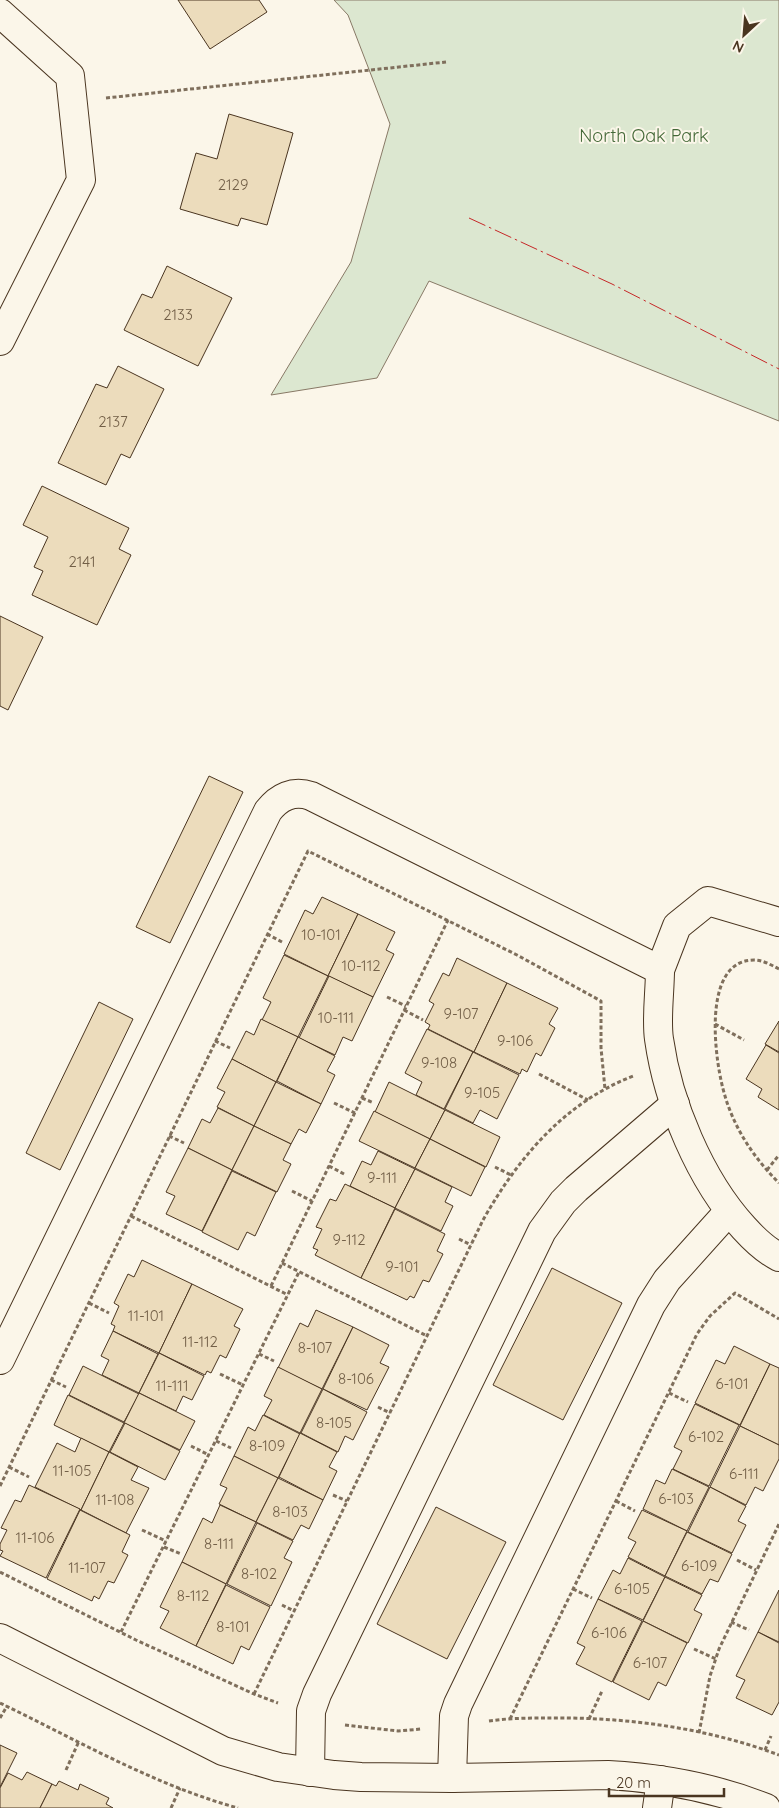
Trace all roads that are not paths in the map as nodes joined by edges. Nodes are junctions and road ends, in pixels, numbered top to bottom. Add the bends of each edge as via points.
1 (0, 13) edge
2 (0, 341) edge
3 (779, 922) edge
4 (660, 970) junction
5 (675, 1104) junction
6 (729, 1211) junction
7 (779, 1257) edge
8 (0, 1360) edge
9 (0, 1638) edge
10 (310, 1772) junction
11 (452, 1778) junction
12 (662, 1780) junction
13 (657, 1808) edge
14 (766, 1808) edge

1 - 2 street via 70,76 81,180
3 - 4 street via 708,902 677,926
4 - 5 street via 658,1037
4 - 8 street via 311,796 303,793 283,797 268,811
5 - 6 street via 706,1175
5 - 10 street via 576,1188 542,1231 317,1694 311,1720
6 - 7 street via 758,1243
6 - 11 street via 667,1280 651,1305 458,1704 453,1727
9 - 10 street via 223,1751
10 - 11 street via 361,1777
11 - 12 street via 608,1775
12 - 13 street
12 - 14 street

